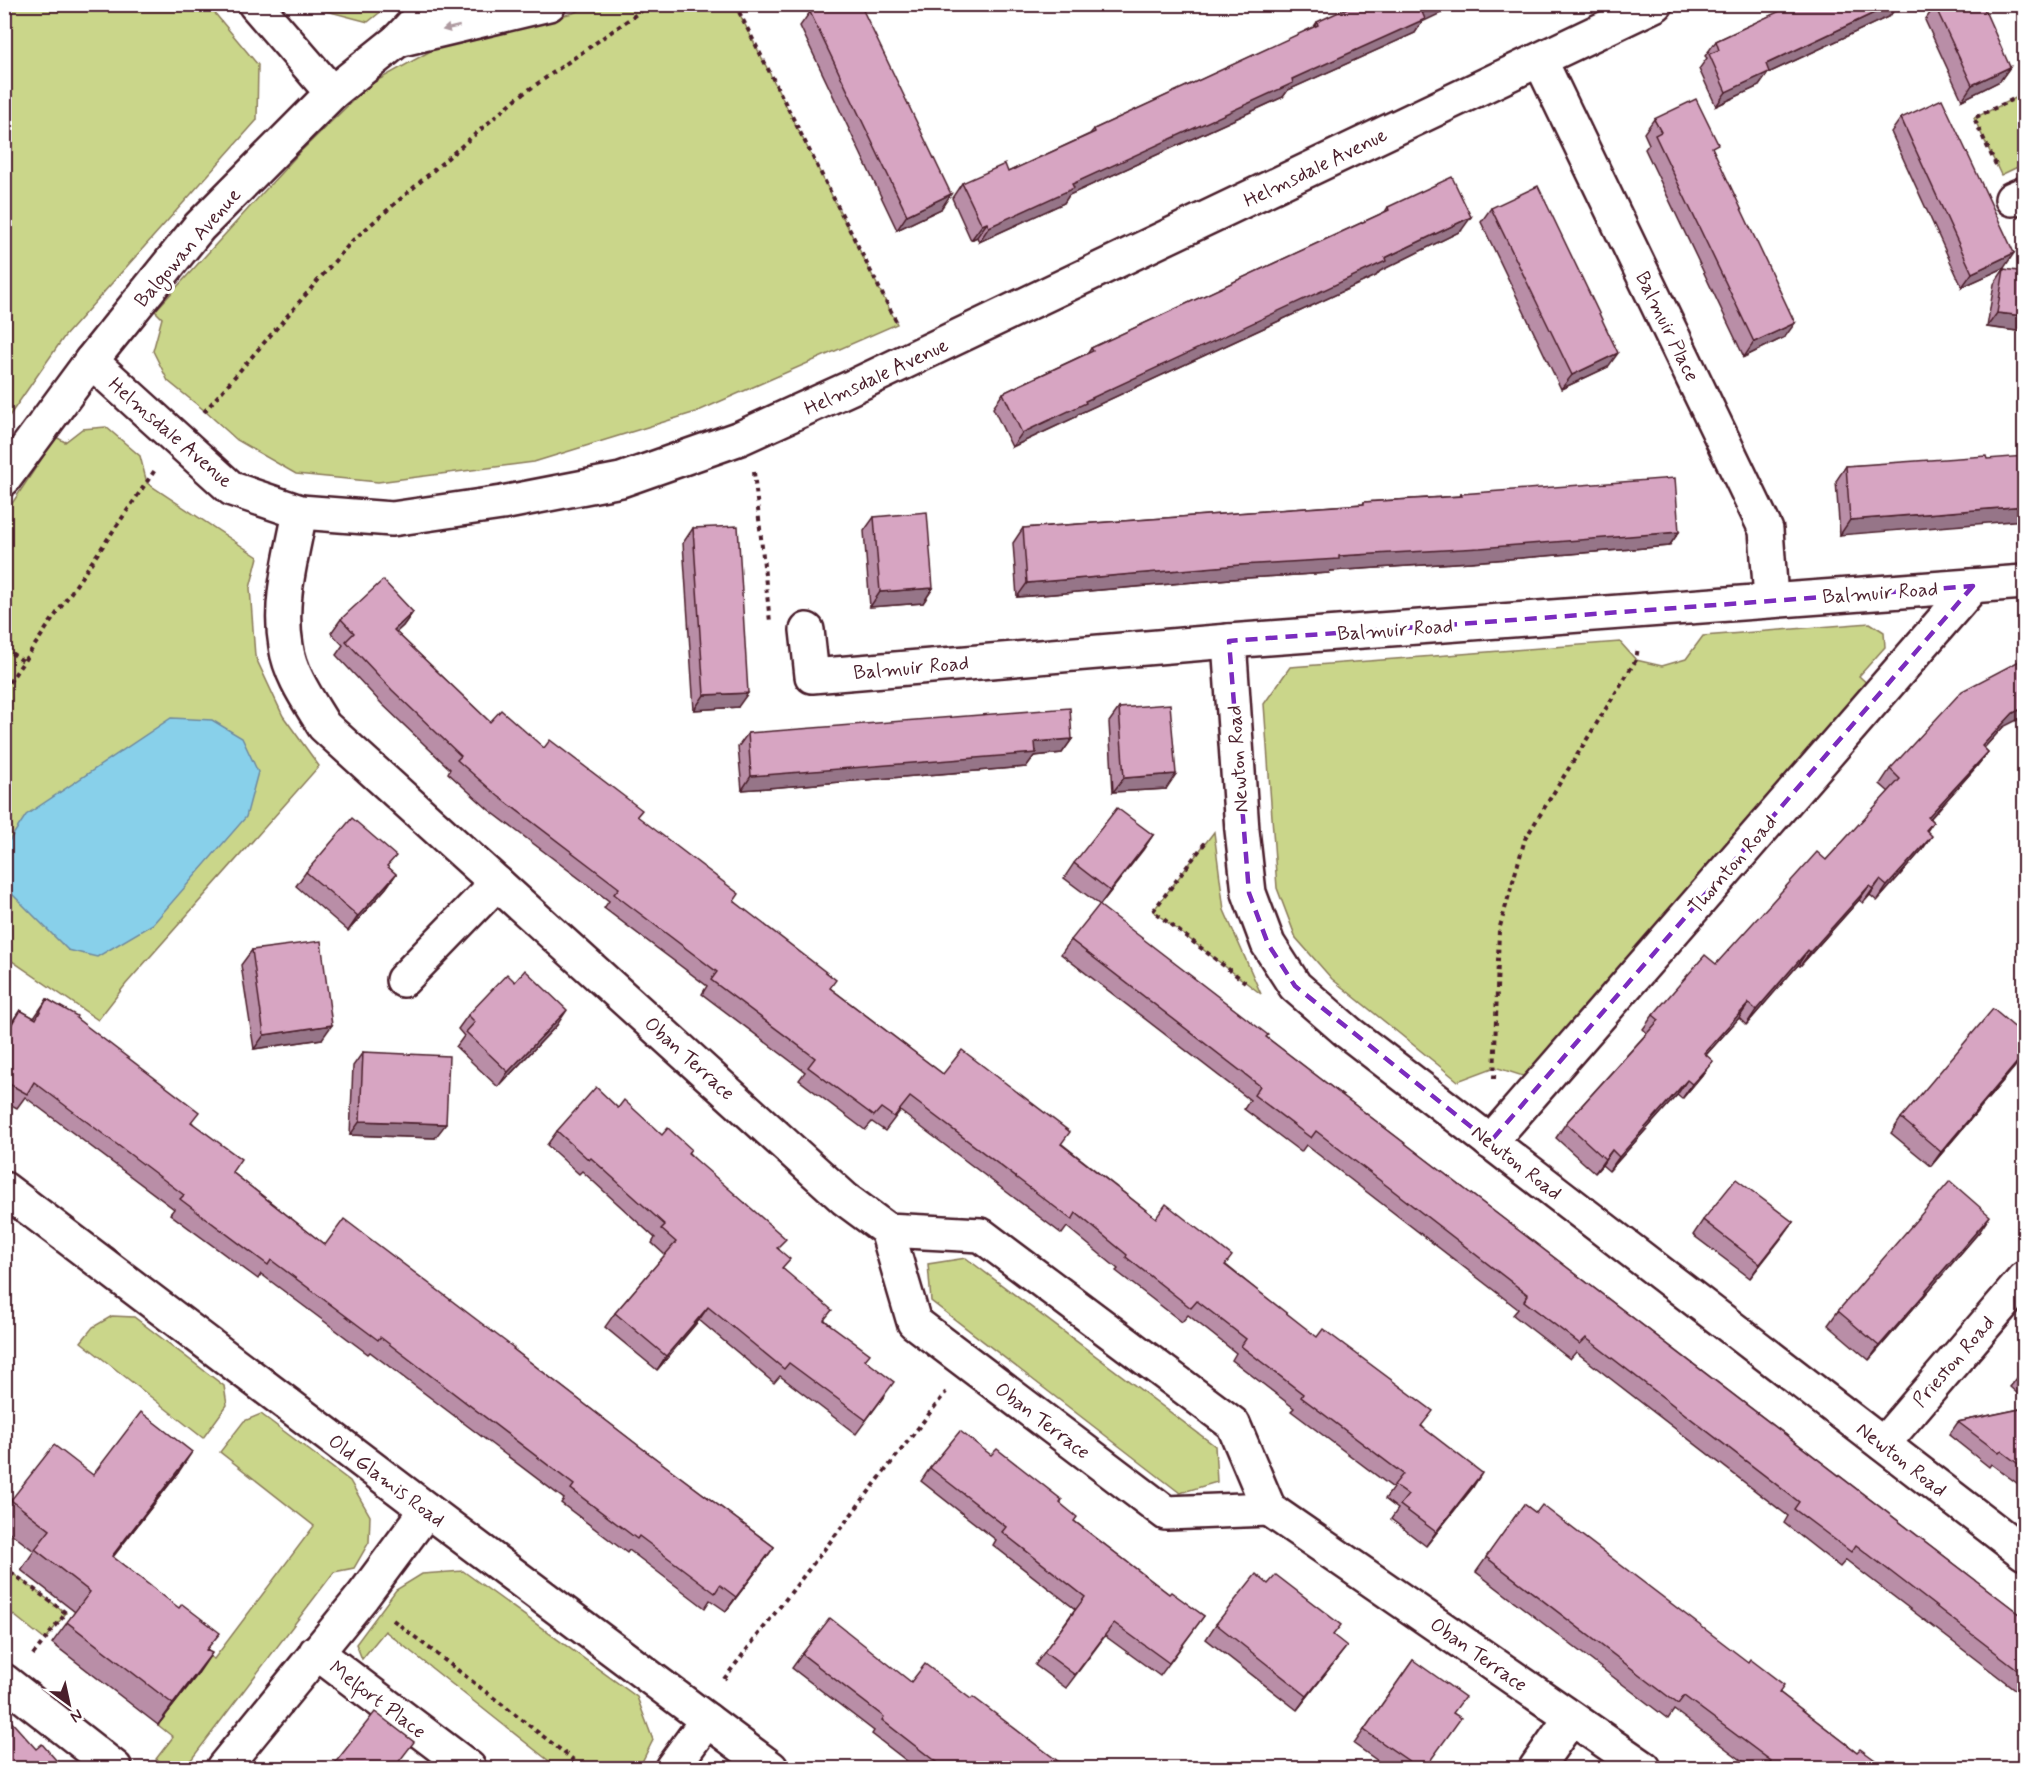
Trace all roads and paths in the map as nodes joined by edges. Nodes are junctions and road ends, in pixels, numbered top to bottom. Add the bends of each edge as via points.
1 (255, 4) edge
2 (432, 4) edge
3 (549, 4) edge
4 (651, 4) edge
5 (735, 4) edge
6 (1656, 4) edge
7 (398, 40) junction
8 (1540, 60) junction
9 (332, 93) junction
10 (2025, 94) edge
11 (2018, 197) edge
12 (915, 358) junction
13 (91, 361) junction
14 (740, 438) junction
15 (177, 439) junction
16 (4, 479) edge
17 (300, 512) junction
18 (2025, 582) edge
19 (1973, 586) junction
20 (1771, 599) junction
21 (1643, 611) junction
22 (807, 630) joint
23 (1229, 641) junction
24 (4, 648) edge
25 (23, 661) junction
26 (4, 690) edge
27 (1242, 830) junction
28 (497, 883) junction
29 (404, 980) dead end
30 (1295, 986) junction
31 (1490, 1142) junction
32 (4, 1189) edge
33 (887, 1230) junction
34 (2025, 1279) edge
35 (969, 1363) junction
36 (1882, 1444) junction
37 (1269, 1509) junction
38 (427, 1510) junction
39 (2025, 1553) edge
40 (4, 1567) edge
41 (363, 1596) junction
42 (316, 1652) junction
43 (724, 1679) dead end
44 (7, 1683) edge
45 (1571, 1718) junction
46 (707, 1720) junction
47 (115, 1768) edge
48 (223, 1768) edge
49 (469, 1768) edge
50 (584, 1768) edge
51 (672, 1768) edge
52 (771, 1768) edge
53 (1536, 1768) edge
54 (1644, 1768) edge

1 - 9 street
2 - 7 street, Balgowan Avenue
3 -> 7 street, Balgowan Avenue
4 - 15 path via 517,98 353,240
5 - 12 path
6 - 8 street, Helmsdale Avenue
7 - 9 street, Balgowan Avenue
8 - 12 street, Helmsdale Avenue
8 - 20 street, Balmuir Place via 1766,530
9 - 13 street, Balgowan Avenue via 199,228
10 - 11 path via 1974,118
12 - 14 street, Helmsdale Avenue
13 - 15 street, Helmsdale Avenue
13 - 16 street, Balgowan Avenue
14 - 17 street, Helmsdale Avenue via 621,480 502,503 392,519
14 - 22 path via 756,476 768,622 806,617
15 - 17 street, Helmsdale Avenue via 232,489
15 - 25 path
17 - 28 street, Oban Terrace via 283,600 286,647 300,686 324,726
18 - 19 street, Balmuir Road
19 - 20 street, Balmuir Road
19 - 31 street, Thornton Road
20 - 21 street, Balmuir Road
21 - 23 street, Balmuir Road
21 - 31 path via 1636,660 1526,839 1519,862 1500,930
22 - 23 street, Balmuir Road via 812,676
23 - 27 street, Newton Road
24 - 25 path
25 - 26 path
27 - 30 street, Newton Road via 1250,893 1268,944
27 - 30 path via 1214,832 1153,910 1261,994
28 - 29 street
28 - 33 street, Oban Terrace via 845,1199
30 - 31 street, Newton Road via 1348,1033
31 - 36 street, Newton Road
32 - 38 street, Old Glamis Road
33 - 35 street, Oban Terrace via 914,1322
33 - 37 street via 981,1235 1233,1424
34 - 36 street, Prieston Road
35 - 37 street, Oban Terrace via 1166,1513
35 - 43 path
36 - 39 street, Newton Road
37 - 45 street, Oban Terrace
38 - 41 street, Melfort Place
38 - 46 street, Old Glamis Road
40 - 44 path via 66,1613
41 - 42 street, Melfort Place
41 - 50 path
42 - 48 street, Melfort Place
42 - 49 street, Melfort Place
44 - 47 street
45 - 53 street
45 - 54 street, Oban Terrace
46 - 51 street
46 - 52 street, Old Glamis Road

